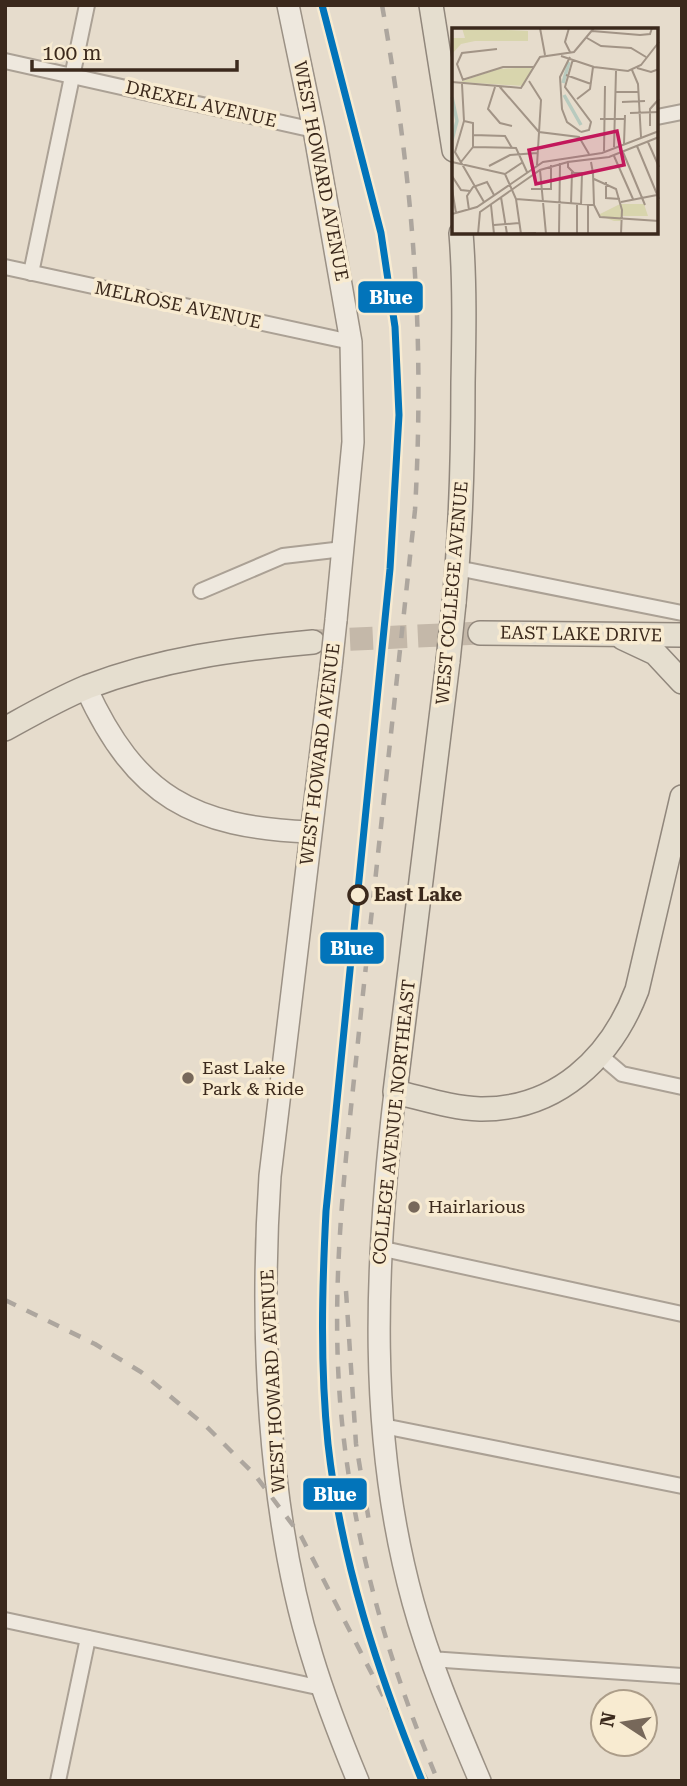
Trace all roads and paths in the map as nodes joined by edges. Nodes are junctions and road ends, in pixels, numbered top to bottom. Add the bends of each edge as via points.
1 (87, 5) edge
2 (288, 5) edge
3 (431, 5) edge
4 (5, 61) edge
5 (72, 75) junction
6 (682, 112) edge
7 (659, 117) edge
8 (314, 130) junction
9 (452, 137) edge
10 (461, 234) edge
11 (5, 267) edge
12 (31, 273) junction
13 (351, 342) junction
14 (343, 549) junction
15 (457, 568) junction
16 (201, 590) dead end
17 (682, 613) edge
18 (480, 633) tunnel mouth
19 (610, 633) junction
20 (682, 635) edge
21 (313, 642) tunnel mouth
22 (682, 682) edge
23 (86, 688) junction
24 (5, 729) edge
25 (682, 797) edge
26 (430, 827) joint
27 (310, 832) junction
28 (674, 869) edge
29 (601, 1056) junction
30 (682, 1087) edge
31 (395, 1092) junction
32 (379, 1248) junction
33 (682, 1314) edge
34 (383, 1426) junction
35 (682, 1486) edge
36 (5, 1620) edge
37 (88, 1638) junction
38 (430, 1659) junction
39 (682, 1676) edge
40 (322, 1688) junction
41 (58, 1781) edge
42 (358, 1781) edge
43 (480, 1781) edge

1 - 5 street
2 - 8 main road, WEST HOWARD AVENUE
3 - 9 main road
4 - 5 street, DREXEL AVENUE
5 - 8 street, DREXEL AVENUE
5 - 12 street
6 - 7 street
8 - 13 main road, WEST HOWARD AVENUE
10 - 15 main road, WEST COLLEGE AVENUE via 463,402
11 - 12 street, MELROSE AVENUE
12 - 13 street, MELROSE AVENUE
13 - 14 main road, WEST HOWARD AVENUE via 354,423
14 - 16 street via 283,556
14 - 27 main road, WEST HOWARD AVENUE, bridge
15 - 17 street
15 - 26 main road, WEST COLLEGE AVENUE, bridge
18 - 19 main road, EAST LAKE DRIVE
19 - 20 main road, EAST LAKE DRIVE
19 - 22 main road via 655,653
21 - 23 main road via 231,649
23 - 24 main road
23 - 27 main road via 121,751 167,796 218,821
25 - 28 main road
26 - 31 main road, COLLEGE AVENUE NORTHEAST
27 - 40 main road, WEST HOWARD AVENUE via 265,1246 269,1386 280,1508 301,1617
28 - 29 main road via 627,1016
29 - 30 street via 622,1074
29 - 31 main road via 544,1096 498,1108 447,1104
31 - 32 main road, COLLEGE AVENUE NORTHEAST
32 - 33 street
32 - 34 main road, COLLEGE AVENUE NORTHEAST
34 - 35 street
34 - 38 main road, COLLEGE AVENUE NORTHEAST via 399,1547
36 - 37 street
37 - 40 street
37 - 41 street
38 - 39 street
38 - 43 main road, COLLEGE AVENUE NORTHEAST
40 - 42 main road, WEST HOWARD AVENUE

